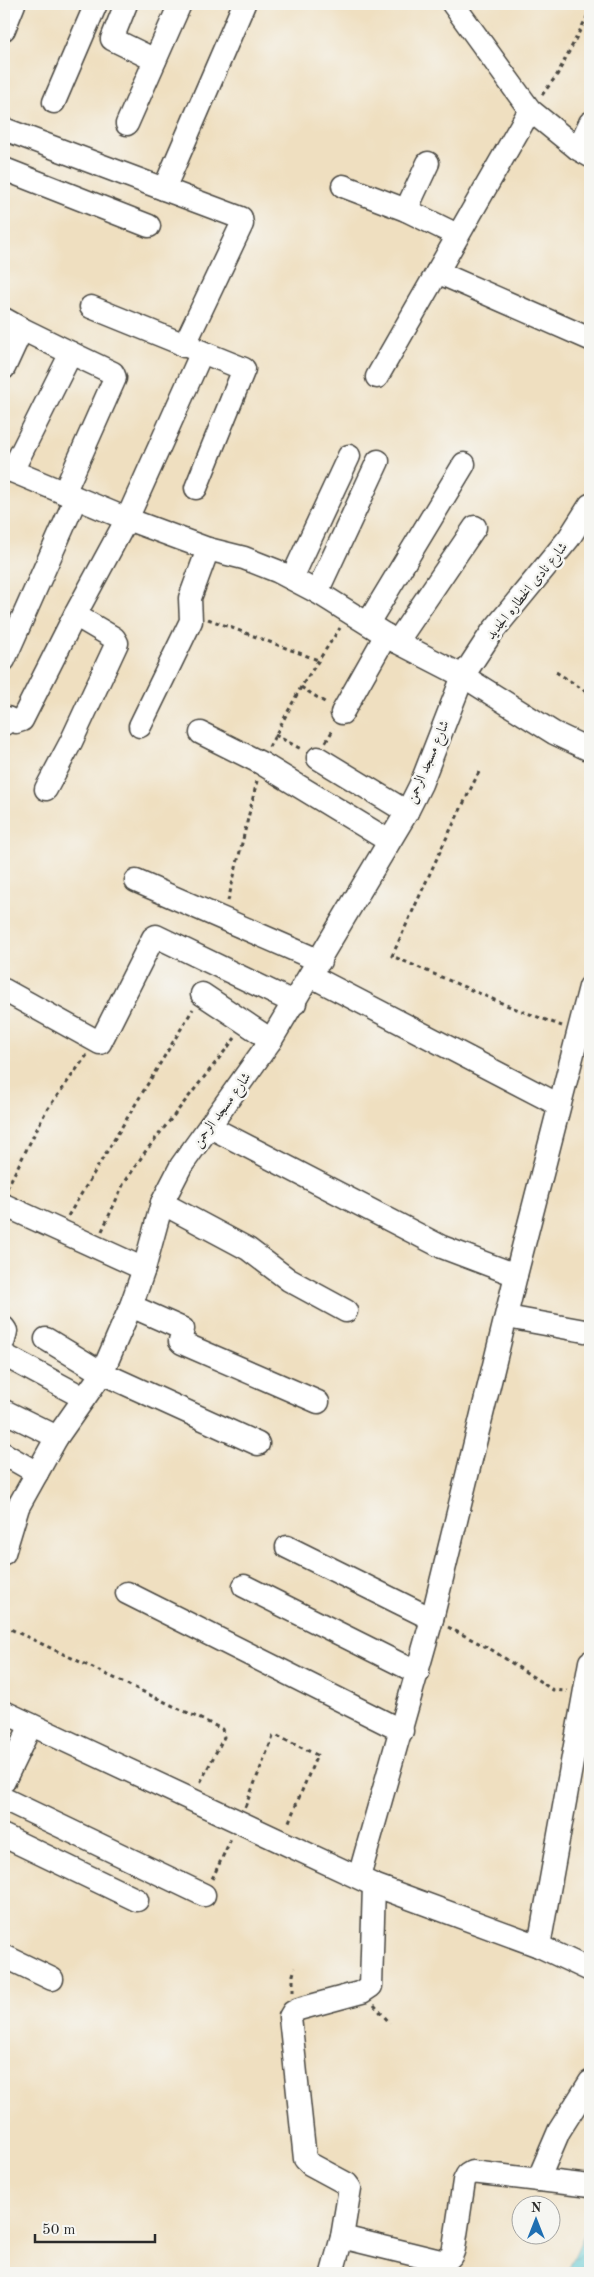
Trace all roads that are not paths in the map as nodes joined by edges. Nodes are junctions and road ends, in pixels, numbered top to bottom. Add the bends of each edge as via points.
1 (96, 4) edge
2 (126, 4) edge
3 (180, 4) edge
4 (244, 4) edge
5 (453, 4) edge
6 (155, 60) junction
7 (54, 102) dead end
8 (530, 110) junction
9 (590, 123) edge
10 (127, 124) dead end
11 (4, 128) edge
12 (584, 152) edge
13 (428, 163) dead end
14 (4, 169) edge
15 (343, 186) dead end
16 (164, 189) junction
17 (406, 210) junction
18 (148, 226) dead end
19 (457, 235) junction
20 (437, 272) junction
21 (91, 307) dead end
22 (13, 324) edge
23 (590, 339) edge
24 (193, 349) junction
25 (71, 353) junction
26 (4, 368) edge
27 (377, 377) dead end
28 (349, 456) dead end
29 (378, 461) dead end
30 (464, 464) dead end
31 (8, 469) edge
32 (196, 488) dead end
33 (70, 496) junction
34 (590, 505) edge
35 (127, 519) junction
36 (475, 527) dead end
37 (208, 549) junction
38 (292, 578) junction
39 (317, 592) junction
40 (75, 615) junction
41 (359, 618) junction
42 (392, 638) junction
43 (4, 660) edge
44 (463, 676) junction
45 (342, 713) road end
46 (5, 719) edge
47 (140, 726) dead end
48 (201, 733) dead end
49 (590, 750) edge
50 (318, 758) road end
51 (46, 789) dead end
52 (407, 812) junction
53 (389, 841) junction
54 (136, 881) dead end
55 (315, 968) junction
56 (590, 987) edge
57 (4, 990) edge
58 (202, 994) road end
59 (294, 1003) junction
60 (271, 1040) junction
61 (559, 1105) junction
62 (210, 1126) junction
63 (162, 1203) junction
64 (4, 1205) edge
65 (144, 1269) junction
66 (516, 1276) junction
67 (131, 1306) junction
68 (346, 1311) dead end
69 (507, 1317) junction
70 (4, 1328) edge
71 (590, 1332) edge
72 (46, 1339) dead end
73 (4, 1340) edge
74 (4, 1355) edge
75 (102, 1373) junction
76 (84, 1398) junction
77 (318, 1402) dead end
78 (4, 1411) edge
79 (57, 1437) junction
80 (258, 1444) dead end
81 (4, 1454) edge
82 (37, 1473) junction
83 (11, 1503) edge
84 (287, 1547) dead end
85 (4, 1553) edge
86 (244, 1586) dead end
87 (127, 1593) dead end
88 (432, 1620) junction
89 (590, 1662) edge
90 (418, 1673) junction
91 (4, 1712) edge
92 (31, 1725) junction
93 (402, 1731) junction
94 (4, 1781) edge
95 (4, 1799) edge
96 (4, 1836) edge
97 (367, 1881) junction
98 (204, 1895) road end
99 (137, 1900) dead end
100 (540, 1946) junction
101 (4, 1956) edge
102 (590, 1970) edge
103 (52, 1979) dead end
104 (590, 2082) edge
105 (538, 2180) junction
106 (590, 2186) edge
107 (342, 2237) junction
108 (332, 2273) edge

1 - 7 street
2 - 6 street via 113,40
3 - 6 street
4 - 16 street
5 - 8 street
6 - 10 street
8 - 12 street
8 - 19 street
9 - 12 street
11 - 16 street
13 - 17 street
14 - 18 street
15 - 17 street
16 - 24 street via 239,216 242,221
17 - 19 street
19 - 20 street
20 - 23 street
20 - 27 street
21 - 24 street
22 - 25 street
22 - 26 street
24 - 32 street via 243,368 244,373
24 - 35 street
25 - 31 street
25 - 33 street via 113,373 115,378
28 - 38 street
29 - 39 street
30 - 41 street
31 - 33 street
33 - 35 street
33 - 43 street
34 - 44 street, شارع نادى الخطاره الجديد via 569,538 492,632
35 - 37 street
35 - 40 street
36 - 42 street
37 - 38 street via 251,560
37 - 47 street via 190,598 192,613 189,626
38 - 39 street
39 - 41 street
40 - 46 street via 22,720
40 - 51 street via 114,638 116,643
41 - 42 street
42 - 44 street
42 - 45 street
44 - 49 street via 554,732
44 - 52 street, شارع مسجد الرحمن
48 - 53 street via 261,763
50 - 52 street
52 - 53 street, شارع مسجد الرحمن
53 - 55 street, شارع مسجد الرحمن
54 - 55 street via 224,918
55 - 59 street, شارع مسجد الرحمن
55 - 61 street
56 - 61 street
57 - 59 street via 101,1042 154,936
58 - 60 street
59 - 60 street, شارع مسجد الرحمن
60 - 62 street, شارع مسجد الرحمن
61 - 66 street
62 - 63 street, شارع مسجد الرحمن via 181,1166
62 - 66 street via 428,1240
63 - 65 street, شارع مسجد الرحمن
63 - 68 street via 248,1249 289,1280
64 - 65 street
65 - 67 street, شارع مسجد الرحمن
66 - 69 street
67 - 75 street, شارع مسجد الرحمن
67 - 77 street via 182,1328 181,1342
69 - 71 street
69 - 88 street
70 - 73 street
72 - 75 street
74 - 76 street
75 - 76 street, شارع مسجد الرحمن
75 - 80 street
76 - 79 street, شارع مسجد الرحمن
78 - 79 street
79 - 82 street, شارع مسجد الرحمن
81 - 82 street
82 - 83 street, شارع مسجد الرحمن
83 - 85 street, شارع مسجد الرحمن
84 - 88 street
86 - 90 street
87 - 93 street
88 - 90 street
89 - 100 street
90 - 93 street
91 - 92 street
92 - 94 street
92 - 97 street
93 - 97 street
95 - 98 street
96 - 99 street
97 - 100 street
97 - 107 street via 371,1986 362,1992 299,2009 290,2017 304,2154 310,2164 349,2186
100 - 102 street
101 - 103 street
104 - 105 street via 559,2131
105 - 106 street
105 - 107 street via 472,2172 467,2176 454,2248 447,2260
107 - 108 street

